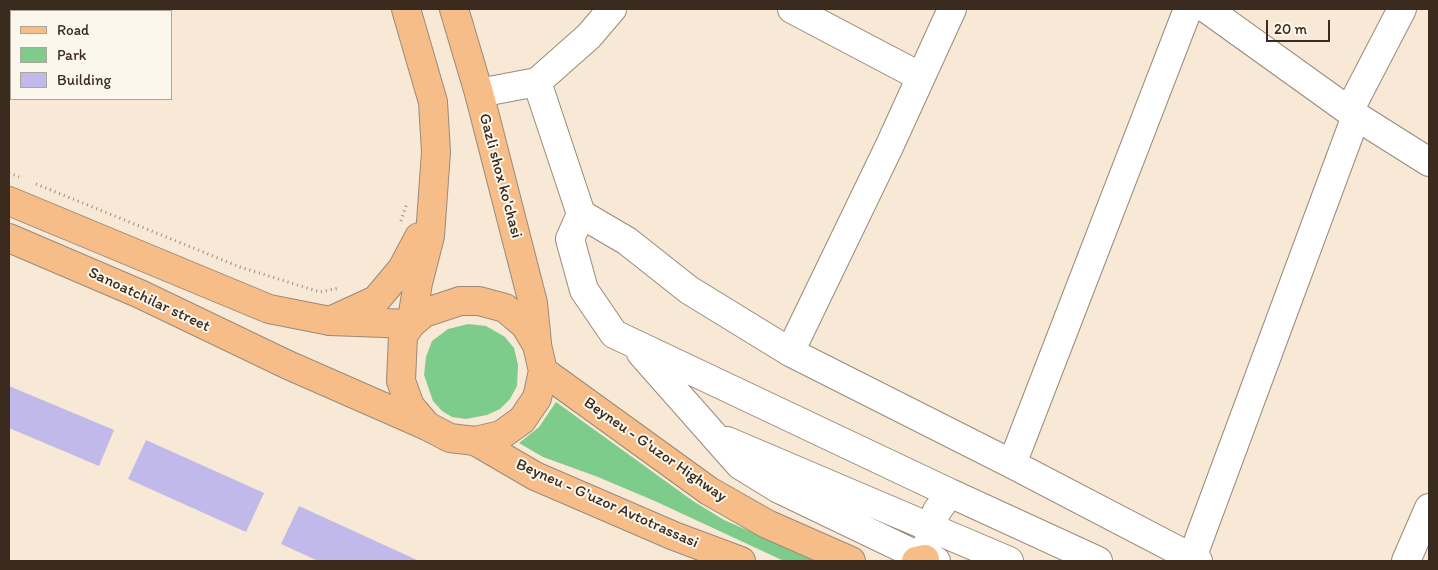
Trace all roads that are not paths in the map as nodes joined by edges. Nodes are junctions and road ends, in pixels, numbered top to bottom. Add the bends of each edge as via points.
1 (406, 9) edge
2 (454, 9) edge
3 (612, 9) edge
4 (792, 9) edge
5 (952, 9) edge
6 (1188, 9) edge
7 (1207, 9) edge
8 (1402, 9) edge
9 (921, 77) junction
10 (537, 82) junction
11 (479, 93) junction
12 (1352, 113) junction
13 (1429, 162) edge
14 (9, 201) edge
15 (420, 203) junction
16 (581, 214) junction
17 (9, 238) edge
18 (330, 321) junction
19 (412, 324) junction
20 (634, 344) junction
21 (537, 345) junction
22 (790, 352) junction
23 (543, 371) junction
24 (427, 426) junction
25 (714, 436) junction
26 (476, 441) junction
27 (1012, 464) junction
28 (950, 493) junction
29 (1429, 508) edge
30 (931, 527) junction
31 (1195, 560) edge
32 (741, 561) edge
33 (851, 561) edge
34 (926, 561) edge
35 (1009, 561) edge
36 (1098, 561) edge
37 (1406, 561) edge

1 - 15 main road via 433,102 436,152
2 - 11 main road, Gazli shox ko'chasi
3 - 10 street via 589,36
4 - 9 street
5 - 9 street
6 - 27 street
7 - 12 street
8 - 12 street
9 - 22 street
10 - 11 street
10 - 16 street
11 - 21 main road, Gazli shox ko'chasi via 533,303
12 - 13 street
12 - 31 street
14 - 18 main road via 269,309
15 - 18 main road via 422,231 402,269 376,300
15 - 19 main road via 430,236
16 - 20 street via 570,239 584,290 614,334
16 - 22 street via 627,241 690,290
17 - 24 main road, Sanoatchilar street via 140,294 288,365
18 - 19 main road
19 - 21 main road via 424,313 441,307 460,301 480,300 504,308 525,324
19 - 24 main road via 403,336 401,381 410,406
20 - 25 street
20 - 28 street
21 - 23 main road
22 - 27 street
23 - 26 main road via 536,398 522,420 501,435
23 - 33 main road, Beyneu - G'uzor Highway via 709,491 766,524
24 - 26 main road via 450,438
25 - 30 street
25 - 34 street via 740,465 779,490
26 - 32 main road, Beyneu - G'uzor Avtotrassasi via 535,476
27 - 31 street
28 - 30 street via 937,511
28 - 36 street
29 - 37 street
30 - 34 street
30 - 35 street

